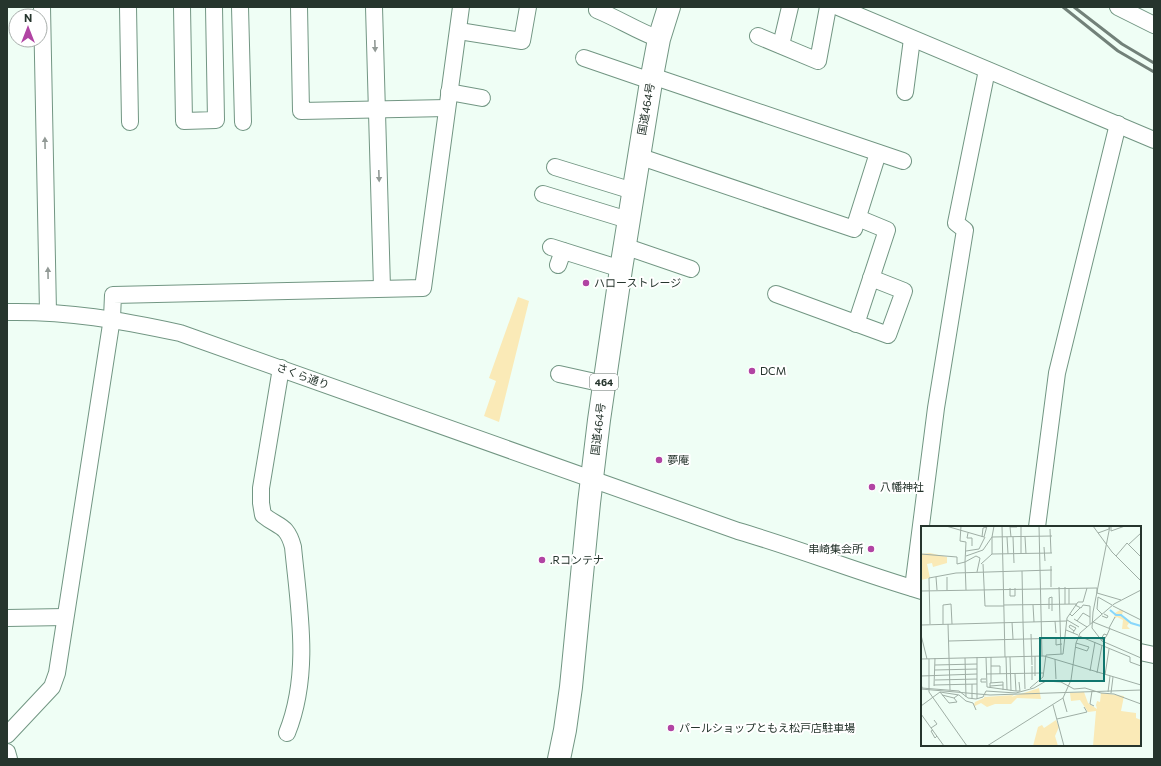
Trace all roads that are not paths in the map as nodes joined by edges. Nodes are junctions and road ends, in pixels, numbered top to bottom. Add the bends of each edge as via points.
1 (42, 7) edge
2 (128, 7) edge
3 (182, 7) edge
4 (214, 7) edge
5 (240, 7) edge
6 (299, 7) edge
7 (374, 7) edge
8 (461, 7) edge
9 (528, 7) edge
10 (669, 7) edge
11 (790, 7) edge
12 (828, 7) edge
13 (838, 7) edge
14 (1118, 7) edge
15 (597, 10) dead end
16 (1154, 26) edge
17 (459, 31) junction
18 (758, 36) dead end
19 (659, 39) junction
20 (912, 39) junction
21 (781, 45) junction
22 (584, 58) dead end
23 (987, 70) junction
24 (652, 78) junction
25 (902, 83) dead end
26 (482, 98) dead end
27 (448, 100) junction
28 (377, 108) junction
29 (130, 122) dead end
30 (243, 122) dead end
31 (1118, 124) junction
32 (1154, 140) edge
33 (878, 153) junction
34 (638, 156) junction
35 (903, 161) dead end
36 (555, 167) dead end
37 (633, 191) junction
38 (543, 194) dead end
39 (858, 218) junction
40 (628, 220) junction
41 (624, 246) junction
42 (557, 254) dead end
43 (621, 269) junction
44 (691, 269) dead end
45 (871, 278) junction
46 (382, 288) junction
47 (776, 294) dead end
48 (7, 312) edge
49 (48, 312) junction
50 (112, 318) junction
51 (856, 324) junction
52 (281, 368) junction
53 (559, 374) dead end
54 (604, 384) junction
55 (592, 478) junction
56 (924, 526) edge
57 (1038, 526) edge
58 (921, 560) edge
59 (918, 590) edge
60 (65, 617) junction
61 (7, 618) edge
62 (1141, 652) edge
63 (1154, 655) edge
64 (287, 733) dead end
65 (7, 736) edge
66 (7, 752) edge
67 (9, 759) edge
68 (559, 759) edge

49 -> 1 street
2 - 29 street
3 - 4 street via 184,121 216,120
5 - 30 street
6 - 28 street via 301,111
7 -> 28 street
8 - 17 street
9 - 17 street via 522,41
10 - 19 highway, 国道464号 / 464
11 - 21 street
12 - 21 street via 818,61
13 - 20 street
14 - 16 street
15 - 19 street
17 - 27 street
18 - 21 street
19 - 24 highway, 国道464号 / 464
20 - 23 street
20 - 25 street
22 - 24 street
23 - 31 street
23 - 56 street via 956,223 965,230 936,408
24 - 33 street
24 - 34 highway, 国道464号 / 464
26 - 27 street
27 - 28 street
27 - 46 street via 423,288
28 -> 46 street
31 - 32 street
31 - 57 street via 1057,373
33 - 35 street
33 - 39 street
34 - 37 highway, 国道464号 / 464
34 - 39 street via 854,229
36 - 37 street
37 - 40 highway, 国道464号 / 464
38 - 40 street
39 - 45 street via 887,230
40 - 41 highway, 国道464号 / 464
41 - 43 highway, 国道464号 / 464
41 - 44 street
42 - 43 street
43 - 54 highway, 国道464号 / 464
45 - 51 street
45 - 51 street via 904,291 888,335
46 - 50 street via 113,295
47 - 51 street
48 - 49 street, さくら通り
49 - 50 street, さくら通り
50 - 52 street, さくら通り via 180,333
50 - 60 street
52 - 55 street, さくら通り
52 - 64 street via 261,503 263,515 290,534 293,547 303,658 295,715
53 - 54 street
54 - 55 highway, 国道464号 / 464
55 - 59 street, さくら通り via 738,531 794,547 853,570
55 - 68 highway, 国道464号 / 464 via 571,687
58 - 59 street
60 - 61 street
60 - 65 street via 57,673 52,687
62 - 63 street
66 - 67 street

